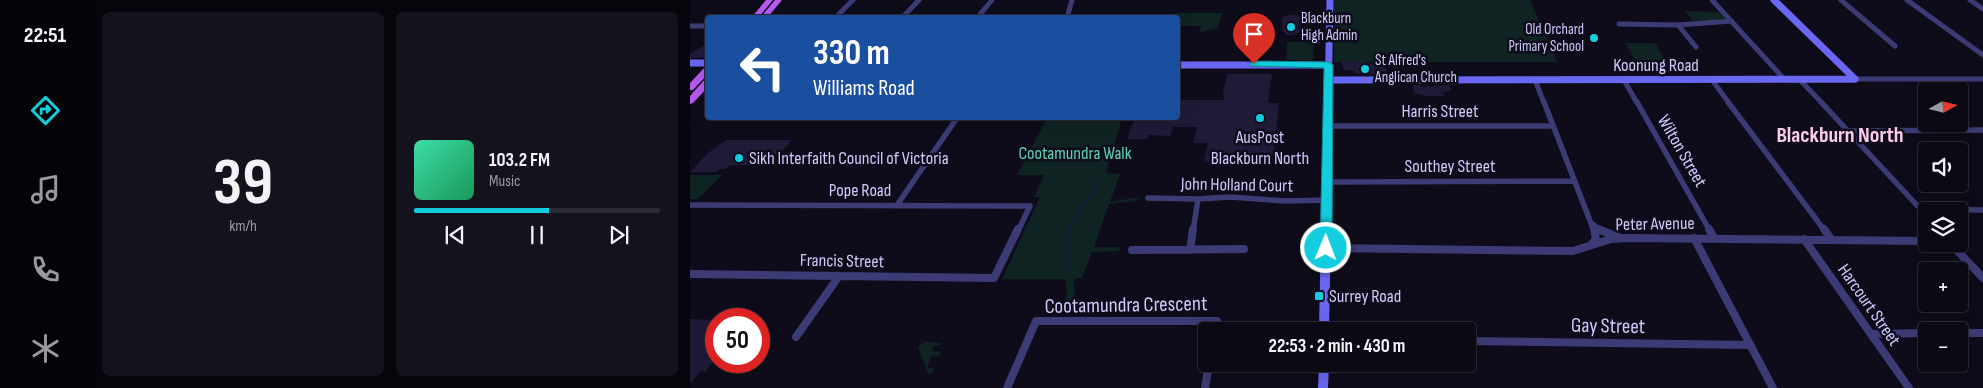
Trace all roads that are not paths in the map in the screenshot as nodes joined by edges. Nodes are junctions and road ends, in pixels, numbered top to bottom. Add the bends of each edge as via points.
1 (770, 0) edge
2 (779, 0) edge
3 (854, 0) edge
4 (919, 0) edge
5 (992, 0) edge
6 (1072, 0) edge
7 (1330, 0) edge
8 (1712, 0) edge
9 (1774, 0) edge
10 (1841, 0) edge
11 (1907, 0) edge
12 (1970, 0) edge
13 (1983, 9) edge
14 (757, 15) edge
15 (766, 15) edge
16 (838, 15) edge
17 (905, 15) edge
18 (980, 15) edge
19 (1068, 15) edge
20 (1732, 21) junction
21 (1619, 24) dead end
22 (1678, 25) junction
23 (690, 26) edge
24 (705, 26) edge
25 (1895, 46) dead end
26 (1696, 48) dead end
27 (1983, 56) edge
28 (690, 63) edge
29 (705, 63) edge
30 (1180, 64) edge
31 (1329, 65) junction
32 (705, 72) edge
33 (1855, 79) junction
34 (1983, 79) edge
35 (1329, 80) junction
36 (1535, 80) junction
37 (1624, 80) junction
38 (1712, 80) junction
39 (1785, 80) junction
40 (1800, 80) junction
41 (705, 84) edge
42 (690, 88) edge
43 (690, 101) edge
44 (956, 120) edge
45 (1328, 126) junction
46 (1552, 126) junction
47 (1983, 130) edge
48 (1848, 131) junction
49 (1574, 181) junction
50 (1327, 182) junction
51 (1148, 198) dead end
52 (1198, 199) junction
53 (1327, 200) junction
54 (690, 204) edge
55 (897, 205) junction
56 (1918, 206) edge
57 (1968, 210) edge
58 (1983, 210) edge
59 (1593, 224) junction
60 (1627, 238) junction
61 (1694, 238) junction
62 (1714, 238) junction
63 (1804, 239) junction
64 (1831, 239) junction
65 (1918, 241) edge
66 (1590, 246) junction
67 (1326, 248) junction
68 (1244, 249) dead end
69 (1132, 250) dead end
70 (1190, 250) junction
71 (1959, 252) edge
72 (690, 274) edge
73 (839, 276) junction
74 (994, 278) joint
75 (1983, 278) edge
76 (1217, 322) edge
77 (1324, 322) edge
78 (1968, 333) edge
79 (1983, 333) edge
80 (1871, 334) junction
81 (1918, 334) edge
82 (796, 337) dead end
83 (1476, 342) edge
84 (1750, 345) junction
85 (1208, 372) edge
86 (1324, 372) edge
87 (1007, 388) edge
88 (1205, 388) edge
89 (1323, 388) edge
90 (1773, 388) edge
91 (1909, 388) edge

1 - 14 main road
2 - 15 main road
3 - 16 street
4 - 17 street
5 - 18 street
6 - 19 street
7 - 31 street
8 - 20 street
9 - 33 street
10 - 25 street
11 - 27 street
12 - 13 street
20 - 22 street
20 - 39 street
21 - 22 street
22 - 26 street
23 - 24 street
28 - 29 street
30 - 31 street
31 - 35 street
32 - 42 main road
33 - 34 street, Koonung Road
33 - 40 street, Koonung Road
35 - 36 street, Koonung Road
35 - 45 street
36 - 37 street, Koonung Road
36 - 46 street
37 - 38 street, Koonung Road
37 - 62 street, Wilton Street
38 - 39 street, Koonung Road
38 - 64 street
39 - 40 street, Koonung Road
40 - 48 street
41 - 43 main road
44 - 55 street
45 - 46 street, Harris Street
45 - 50 street
46 - 49 street
47 - 48 street
48 - 56 street
49 - 50 street, Southey Street
49 - 59 street
50 - 53 street
51 - 52 street, John Holland Court
52 - 53 street, John Holland Court
52 - 70 street
53 - 67 street
54 - 55 street, Pope Road
55 - 74 street, Pope Road via 1030,206
57 - 58 street
59 - 60 street via 1610,235
59 - 66 street via 1596,239
60 - 61 street, Peter Avenue
60 - 66 street, Peter Avenue
61 - 62 street, Peter Avenue
61 - 84 street
62 - 63 street, Peter Avenue
63 - 64 street, Peter Avenue
63 - 80 street, Harcourt Street
64 - 65 street, Peter Avenue
66 - 67 street, Peter Avenue via 1573,251
67 - 77 street
68 - 70 street
69 - 70 street
71 - 75 street
72 - 73 street, Francis Street
73 - 74 street, Francis Street
73 - 82 street
76 - 87 street, Cootamundra Crescent via 1036,321
78 - 79 street
80 - 81 street
80 - 91 street, Harcourt Street
83 - 84 street, Gay Street
84 - 90 street
85 - 88 street
86 - 89 street

